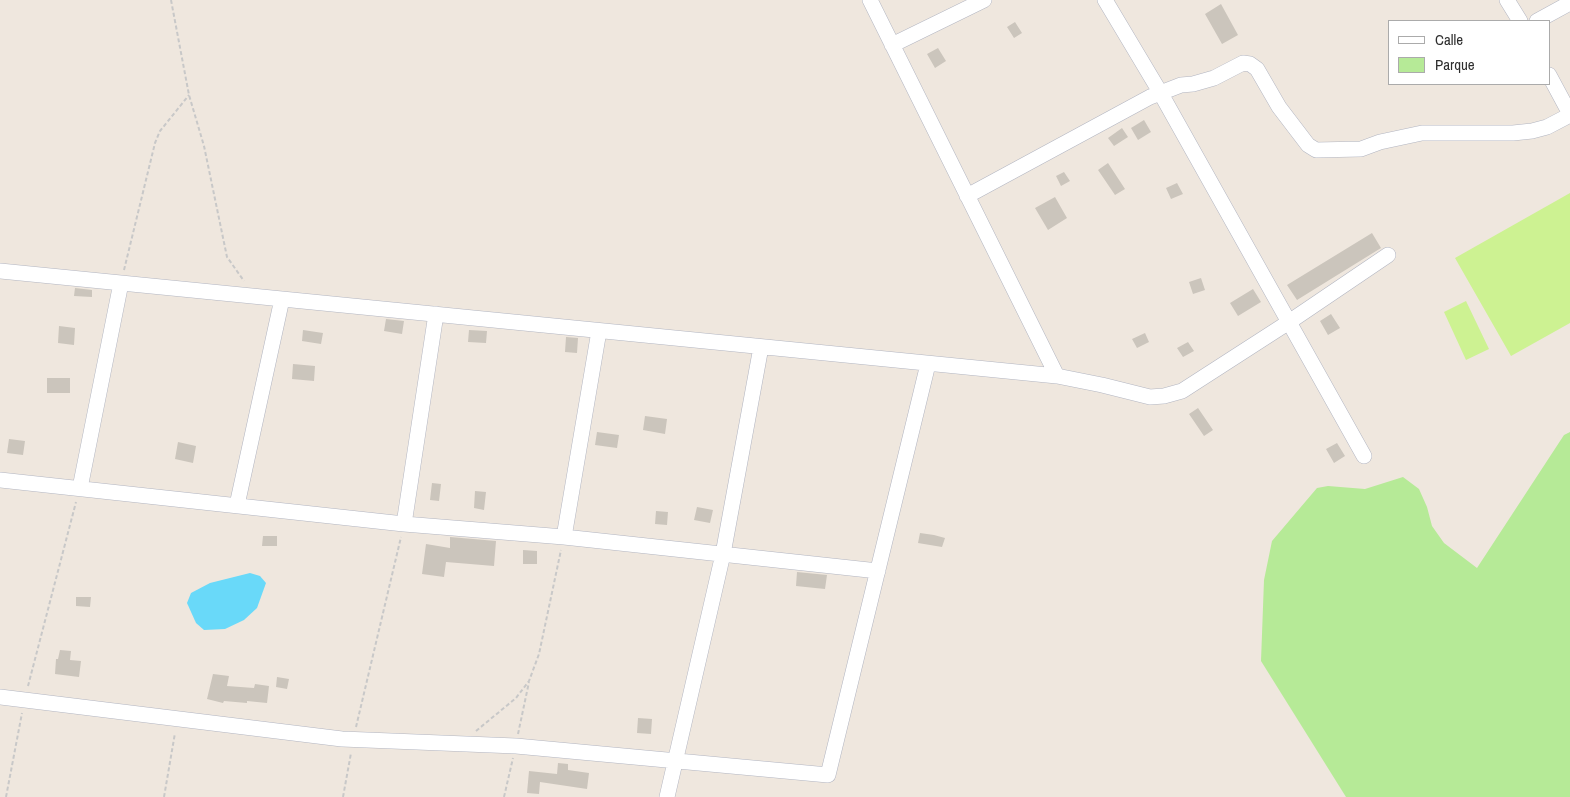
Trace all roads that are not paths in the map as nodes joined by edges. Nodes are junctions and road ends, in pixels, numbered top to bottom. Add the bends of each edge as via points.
1 (870, 0) edge
2 (984, 0) edge
3 (1104, 0) edge
4 (1507, 0) edge
5 (1570, 3) edge
6 (1519, 20) edge
7 (1539, 20) edge
8 (892, 46) junction
9 (1550, 77) edge
10 (1160, 92) junction
11 (1570, 114) edge
12 (967, 196) junction
13 (1388, 255) dead end
14 (0, 271) edge
15 (121, 283) junction
16 (282, 299) junction
17 (436, 314) junction
18 (1289, 322) junction
19 (599, 331) junction
20 (761, 347) junction
21 (928, 364) junction
22 (1057, 376) junction
23 (1364, 456) dead end
24 (0, 480) edge
25 (80, 488) junction
26 (237, 505) junction
27 (404, 524) junction
28 (564, 537) junction
29 (723, 554) junction
30 (878, 571) junction
31 (0, 697) edge
32 (676, 761) junction
33 (667, 797) edge

1 - 8 street
2 - 8 street
3 - 10 street
4 - 6 street
5 - 7 street
8 - 12 street
9 - 11 street
10 - 11 street via 1214,78 1242,63 1250,64 1257,69 1279,108 1308,145 1324,151 1361,149 1422,133 1532,131
10 - 12 street
10 - 18 street
12 - 22 street
13 - 18 street
14 - 15 street
15 - 16 street
15 - 25 street
16 - 17 street
16 - 26 street
17 - 19 street
17 - 27 street
18 - 22 street via 1182,392 1150,397
18 - 23 street
19 - 20 street
19 - 28 street
20 - 21 street
20 - 29 street
21 - 22 street
21 - 30 street
24 - 25 street
25 - 26 street
26 - 27 street
27 - 28 street
28 - 29 street
29 - 30 street
29 - 32 street
30 - 32 street via 828,774
31 - 32 street via 353,740 516,746
32 - 33 street

